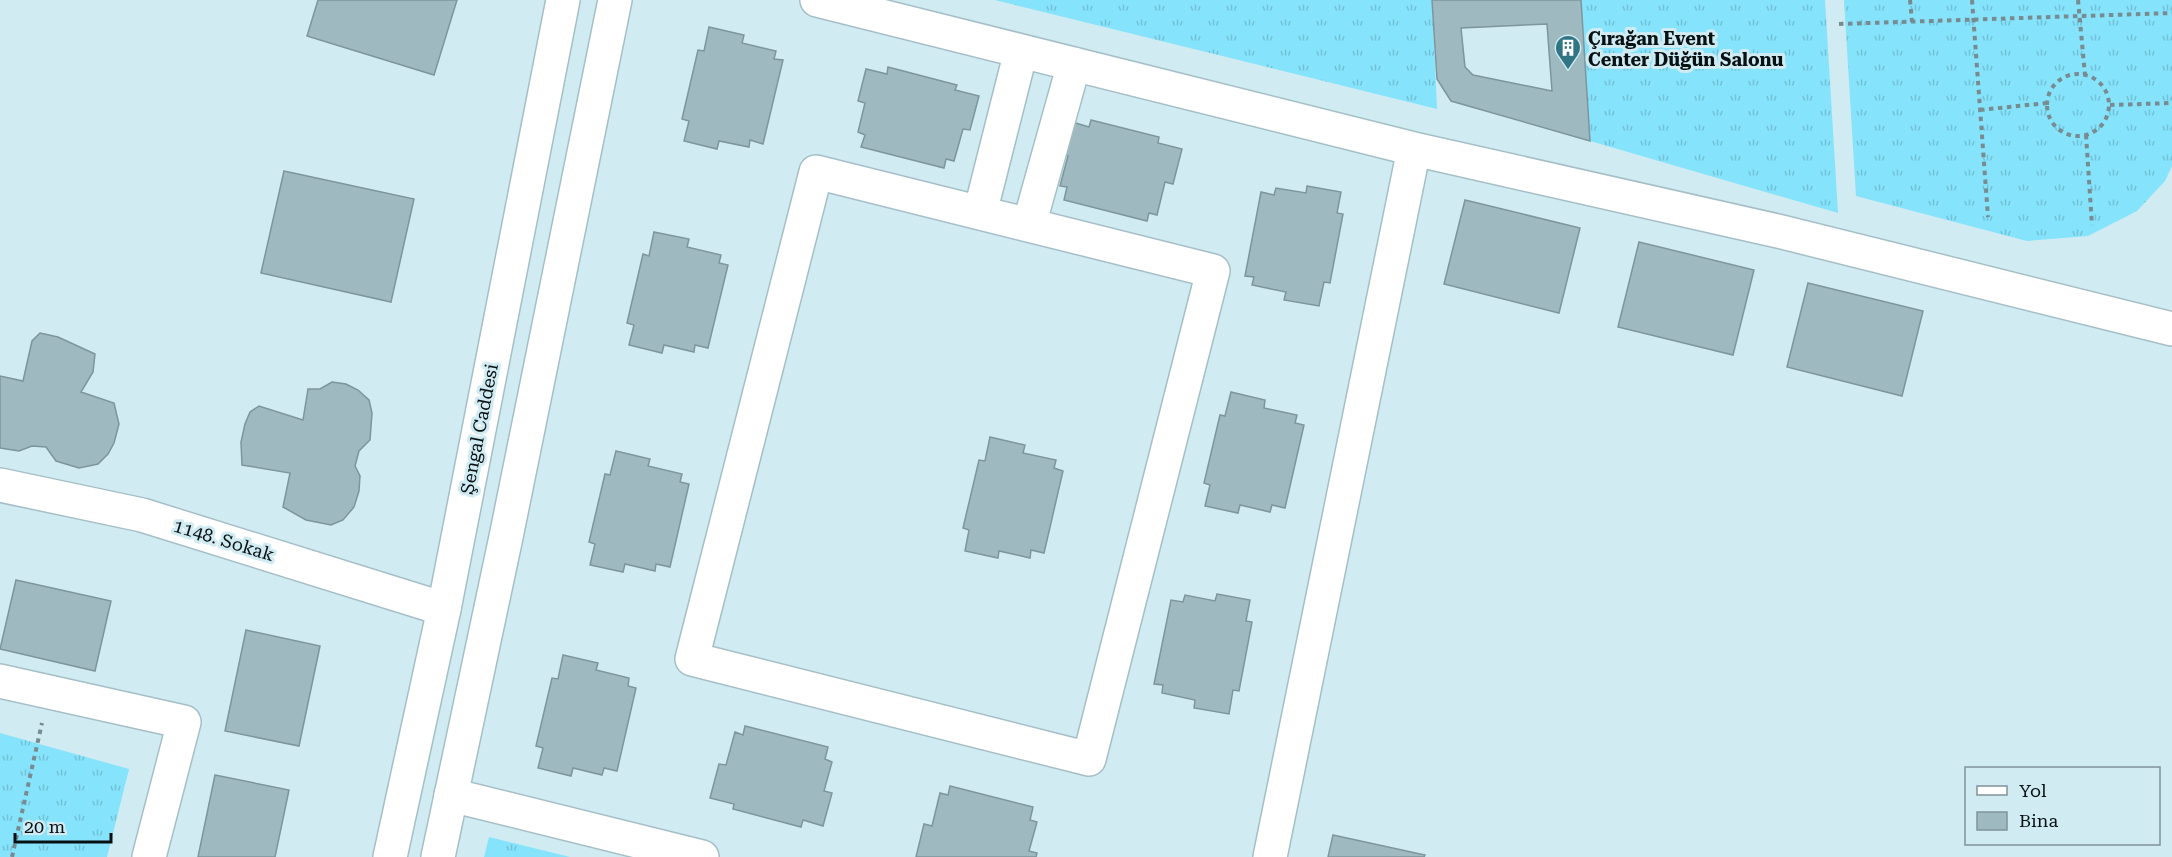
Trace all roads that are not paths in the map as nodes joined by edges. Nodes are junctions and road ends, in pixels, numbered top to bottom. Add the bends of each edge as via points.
1 (562, 0) edge
2 (615, 0) edge
3 (817, 0) edge
4 (1021, 51) junction
5 (1074, 64) junction
6 (1414, 149) junction
7 (980, 213) junction
8 (1029, 225) junction
9 (2171, 327) edge
10 (0, 485) edge
11 (444, 609) junction
12 (0, 681) edge
13 (451, 795) junction
14 (149, 857) edge
15 (390, 857) edge
16 (438, 857) edge
17 (702, 857) edge
18 (1270, 857) edge

1 - 11 street, Şengal Caddesi
2 - 13 street
3 - 4 street
4 - 5 street
4 - 7 street
5 - 6 street
5 - 8 street
6 - 9 street via 1782,232
6 - 18 street
7 - 8 street
7 - 8 street via 816,172 692,659 1089,759 1213,272
10 - 11 street, 1148. Sokak via 142,515
11 - 15 street, Şengal Caddesi
12 - 14 street via 184,722
13 - 16 street
13 - 17 street

